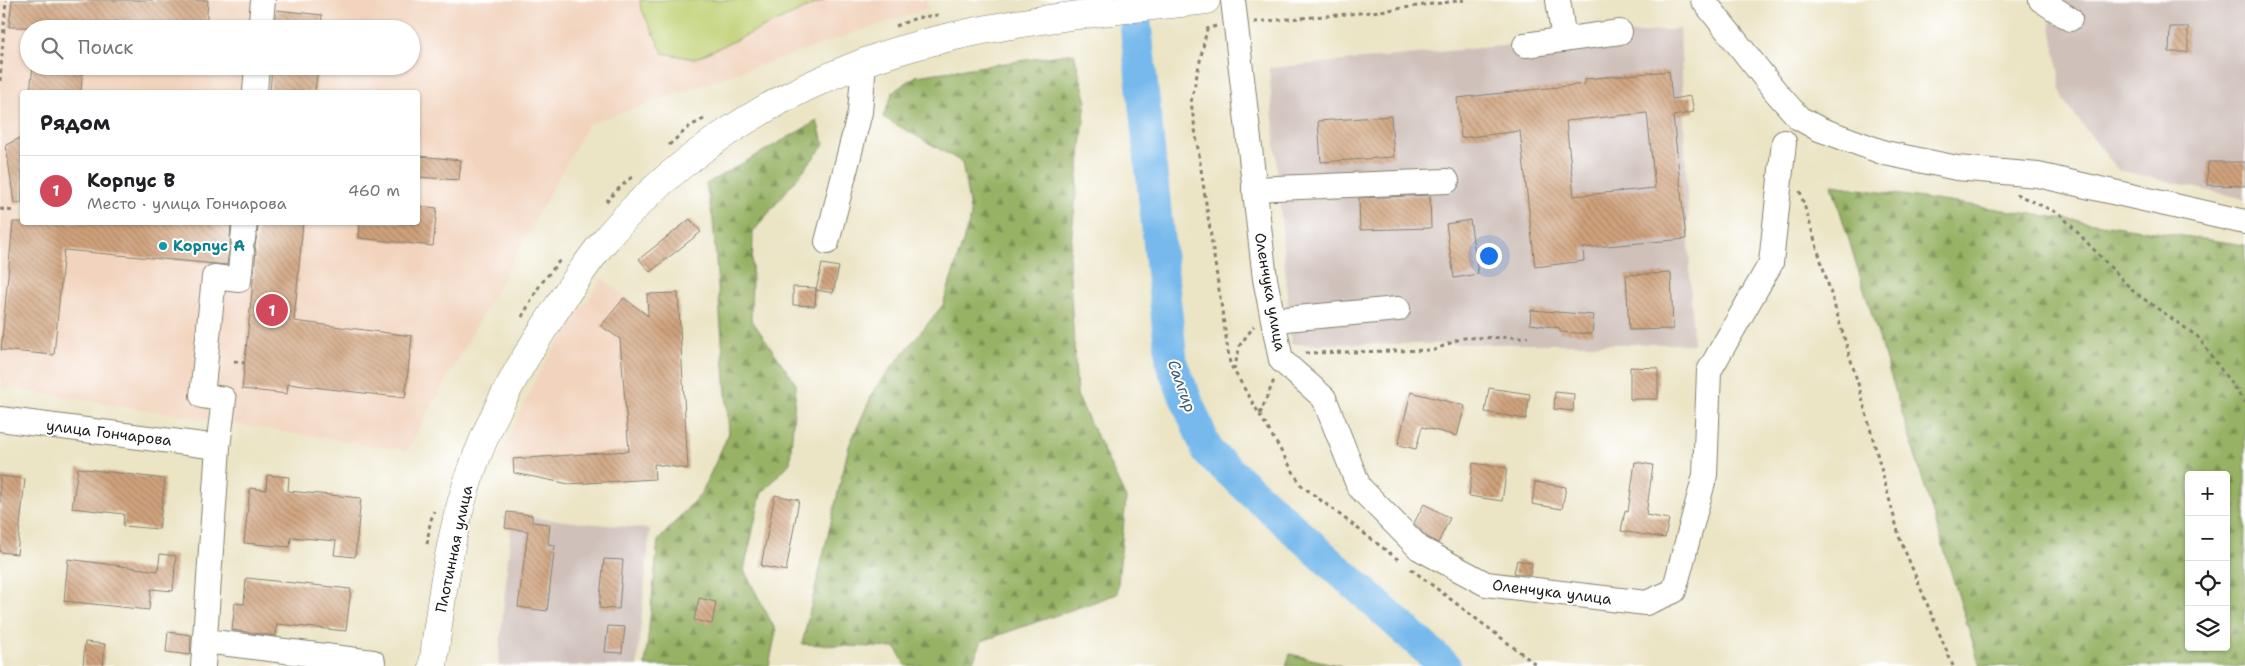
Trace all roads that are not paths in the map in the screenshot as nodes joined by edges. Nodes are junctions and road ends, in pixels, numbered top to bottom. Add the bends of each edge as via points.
1 (1206, 0) edge
2 (1233, 0) edge
3 (1558, 0) edge
4 (1703, 0) edge
5 (2041, 0) edge
6 (263, 1) edge
7 (2070, 19) dead end
8 (261, 20) edge
9 (1620, 32) dead end
10 (1564, 40) junction
11 (1526, 45) dead end
12 (864, 62) junction
13 (256, 75) edge
14 (255, 90) edge
15 (1784, 142) dead end
16 (1447, 181) dead end
17 (1254, 189) junction
18 (2245, 222) edge
19 (243, 237) edge
20 (827, 242) dead end
21 (1398, 308) dead end
22 (1274, 320) junction
23 (0, 419) edge
24 (218, 447) junction
25 (205, 640) junction
26 (203, 666) edge
27 (372, 666) edge
28 (432, 666) edge

1 - 12 main road, Плотинная улица via 940,39
2 - 17 street, Оленчука улица
3 - 10 street
4 - 18 street via 1799,118 1820,129 1894,155 1957,168 2038,175
5 - 7 street
6 - 8 street
9 - 10 street
10 - 11 street
12 - 20 street via 860,112
12 - 28 main road, Плотинная улица via 757,113 704,148 570,267 490,424 466,487 450,554
13 - 14 street
15 - 22 street, Оленчука улица via 1771,263 1709,371 1705,475 1674,591 1646,603 1486,584 1419,548 1359,487 1324,398 1282,360
16 - 17 street
17 - 22 street, Оленчука улица via 1265,279
19 - 24 street via 239,280 214,277 202,396 224,399
21 - 22 street
23 - 24 street, улица Гончарова
24 - 25 street
25 - 26 street
25 - 27 street via 373,662

